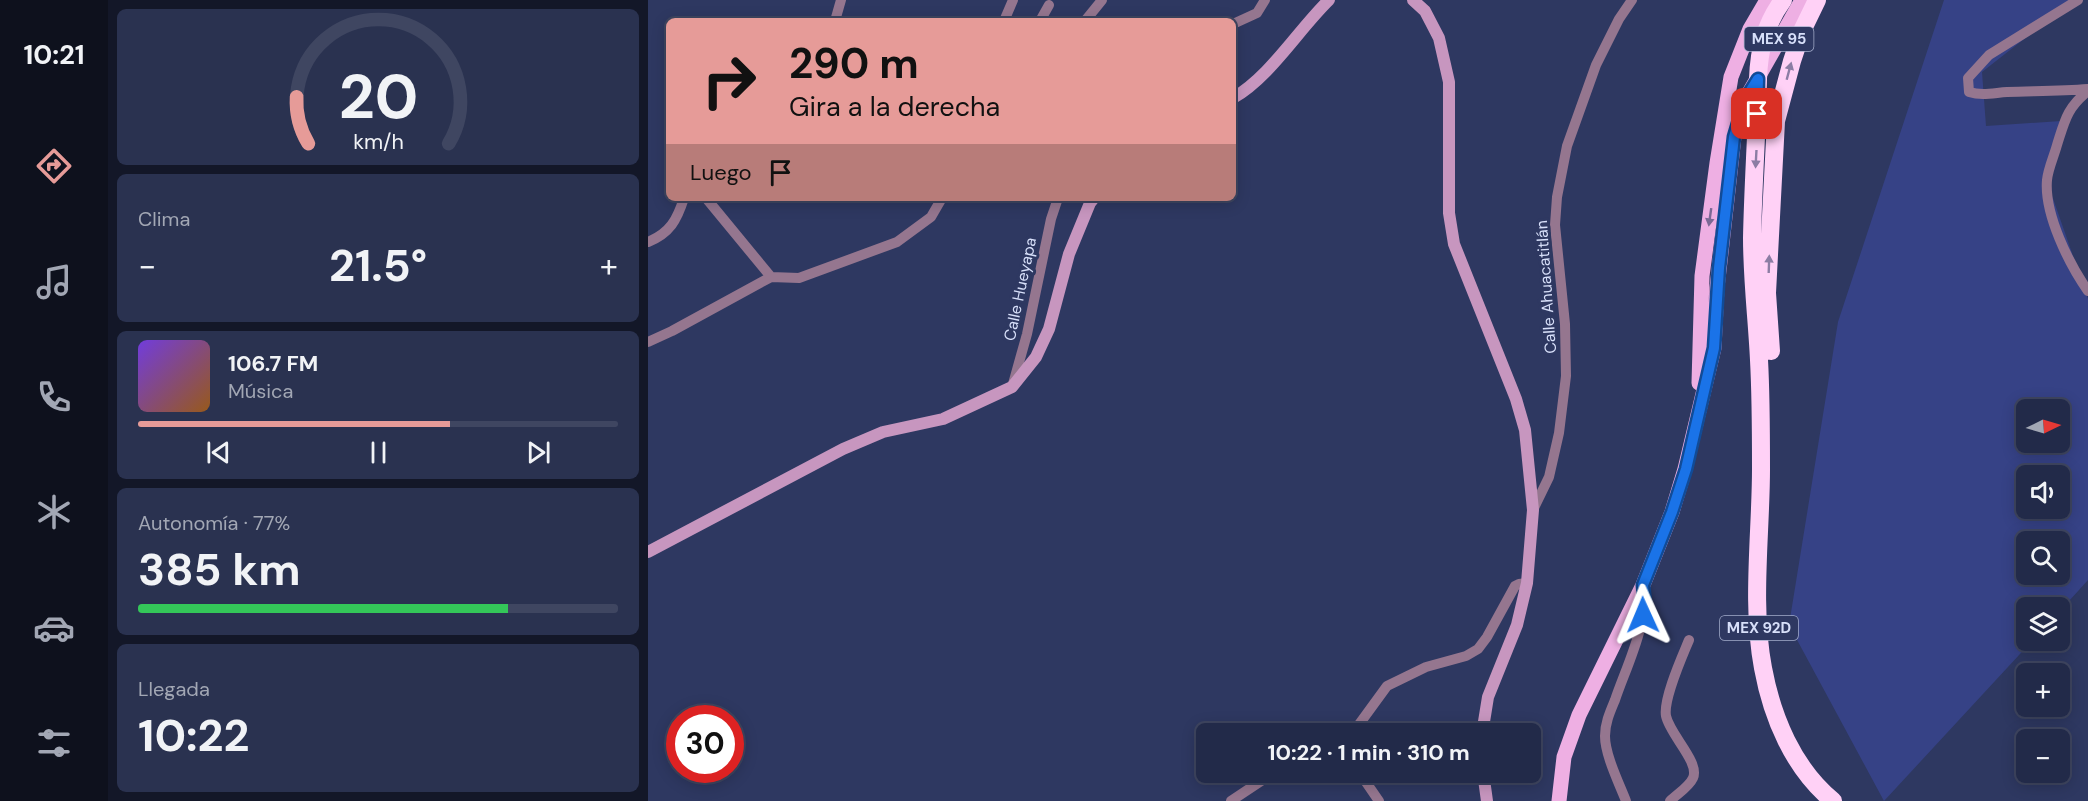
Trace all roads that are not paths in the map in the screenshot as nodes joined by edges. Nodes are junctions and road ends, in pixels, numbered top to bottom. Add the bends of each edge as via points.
1 (841, 0) edge
2 (1014, 0) edge
3 (1102, 0) edge
4 (1265, 0) edge
5 (1329, 0) edge
6 (1413, 0) edge
7 (1632, 0) edge
8 (1767, 0) edge
9 (1782, 0) edge
10 (1802, 0) edge
11 (1817, 0) edge
12 (2078, 0) edge
13 (1049, 5) dead end
14 (836, 18) edge
15 (1005, 18) edge
16 (1042, 18) edge
17 (1087, 18) edge
18 (1236, 23) edge
19 (1758, 79) junction
20 (2088, 90) edge
21 (1236, 95) edge
22 (683, 201) edge
23 (708, 201) edge
24 (940, 201) edge
25 (946, 201) edge
26 (1057, 201) edge
27 (1092, 201) edge
28 (931, 217) junction
29 (649, 239) edge
30 (771, 277) junction
31 (2088, 291) edge
32 (648, 342) edge
33 (1012, 387) junction
34 (1698, 414) junction
35 (1761, 469) junction
36 (1533, 510) junction
37 (648, 552) edge
38 (1527, 584) junction
39 (1643, 585) junction
40 (1689, 640) dead end
41 (1360, 723) edge
42 (1484, 723) edge
43 (1257, 783) edge
44 (1367, 783) edge
45 (1485, 783) edge
46 (1231, 801) edge
47 (1379, 801) edge
48 (1487, 801) edge
49 (1559, 801) edge
50 (1626, 801) edge
51 (1670, 801) edge
52 (1833, 801) edge

1 - 14 street
2 - 15 street
3 - 17 street
4 - 18 street via 1257,13
5 - 21 main road via 1272,64
6 - 36 main road via 1425,11 1439,38 1449,82 1449,213 1454,244 1516,399 1525,430
7 - 36 street, Calle Ahuacatitlán via 1596,64 1567,146 1559,187 1555,225 1566,376 1549,477
8 -> 34 main road, MEX 95 via 1750,29 1731,77 1702,276
9 - 19 highway, MEX 92D via 1763,36
10 - 19 main road, MEX 95
35 -> 11 highway, MEX 92D via 1769,420 1767,293 1776,121 1799,41
12 - 20 street via 1989,55 1968,78 1969,92 1978,95
13 - 16 street
19 - 34 main road, MEX 95 via 1745,100 1734,137 1714,348
19 -> 35 highway, MEX 92D via 1752,237
20 - 31 street via 2074,102 2065,119 2047,180 2049,209 2064,248
22 - 29 street via 678,218 670,227
23 - 30 street
24 - 28 street
25 - 28 street
26 - 33 street, Calle Hueyapa
27 - 33 main road via 1070,254 1049,329 1036,357
28 - 30 street via 897,242 810,275
30 - 32 street
33 - 37 main road via 943,419 883,432 843,449
34 - 39 main road, MEX 95 via 1686,469
35 - 52 highway, MEX 92D via 1758,589 1762,666 1776,717 1791,752
36 - 38 main road
38 - 41 street via 1515,586 1478,649 1387,686
38 - 42 main road via 1517,625 1488,697
39 - 49 main road, MEX 95 via 1579,715 1564,757
39 - 50 street via 1643,615 1606,723 1606,747
40 - 51 street via 1672,684 1666,716 1694,766 1694,773 1692,780
43 - 46 street
44 - 47 street
45 - 48 main road

